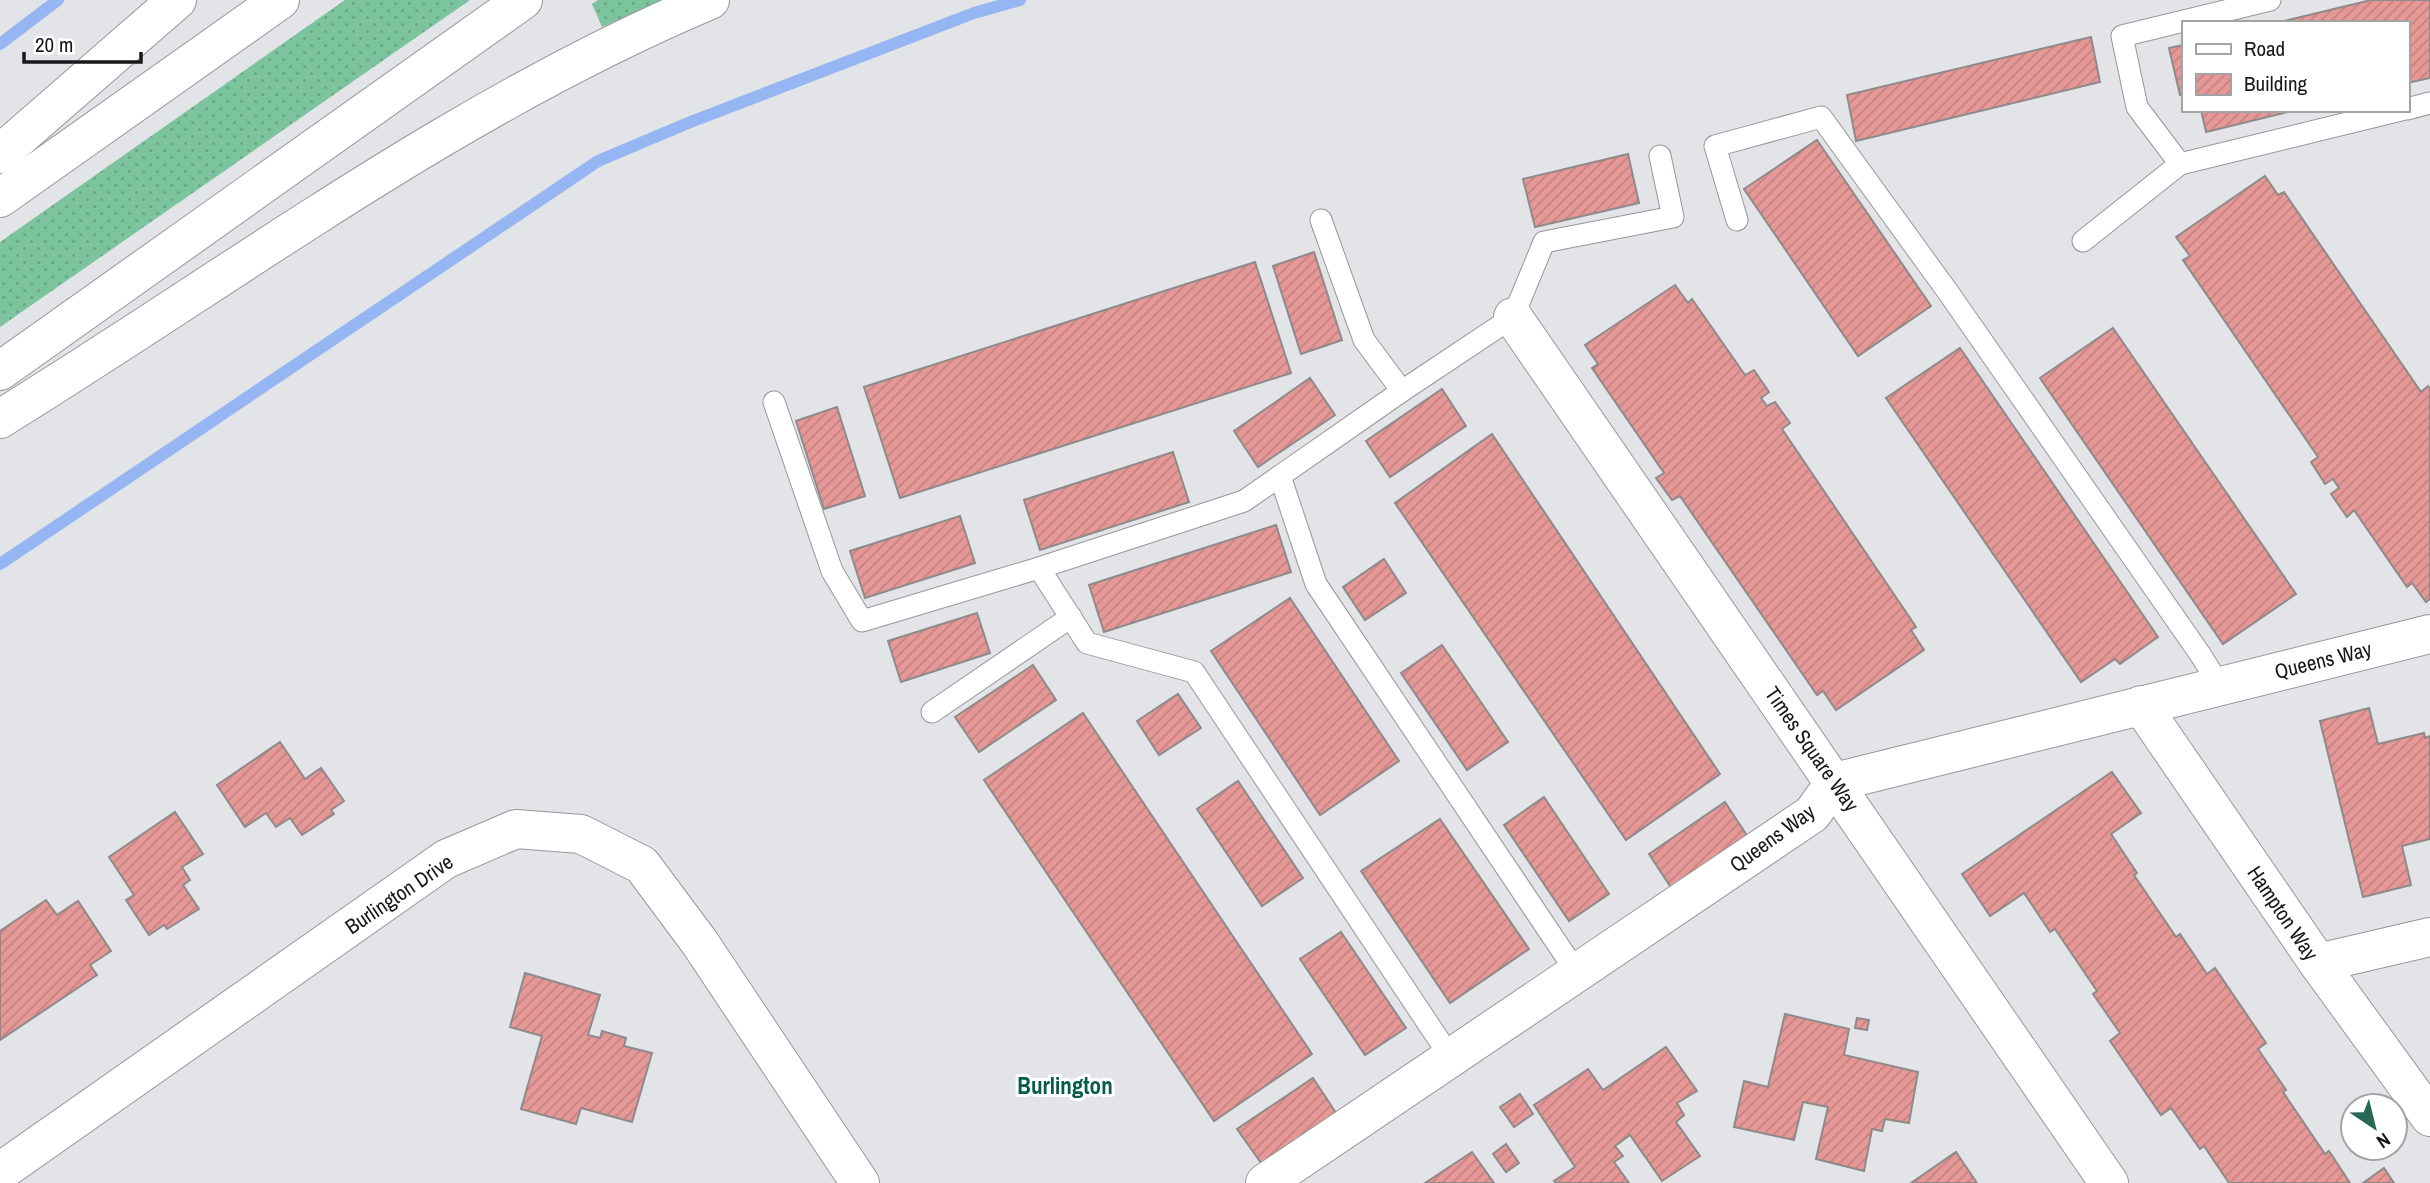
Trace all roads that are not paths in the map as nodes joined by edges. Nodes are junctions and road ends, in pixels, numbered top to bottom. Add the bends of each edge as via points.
1 (177, 0) edge
2 (280, 0) edge
3 (523, 0) edge
4 (710, 0) edge
5 (2270, 0) edge
6 (2182, 21) edge
7 (2184, 21) edge
8 (2430, 103) edge
9 (2409, 108) edge
10 (2393, 112) edge
11 (0, 154) edge
12 (1660, 156) dead end
13 (2180, 164) junction
14 (0, 198) edge
15 (1321, 220) dead end
16 (1737, 220) dead end
17 (2082, 241) dead end
18 (1513, 317) junction
19 (0, 370) edge
20 (1402, 391) junction
21 (774, 402) dead end
22 (0, 419) edge
23 (1280, 476) junction
24 (1039, 568) junction
25 (1071, 617) junction
26 (2430, 634) edge
27 (2220, 686) junction
28 (2141, 705) junction
29 (932, 712) dead end
30 (1835, 782) junction
31 (2430, 937) edge
32 (2318, 963) junction
33 (1577, 973) junction
34 (1451, 1058) junction
35 (2430, 1117) edge
36 (0, 1172) edge
37 (860, 1183) edge
38 (1265, 1183) edge
39 (2109, 1183) edge

1 - 11 main road
2 - 14 main road
3 - 19 main road
4 - 22 main road via 608,46 454,131
5 - 7 lane
6 - 13 lane via 2122,36 2137,107
8 - 9 lane
10 - 13 lane
12 - 18 lane via 1673,217 1544,242
13 - 17 lane
15 - 20 lane via 1363,340
16 - 27 lane via 1715,146 1821,117 1948,292
18 - 20 lane
18 - 30 main road, Times Square Way
20 - 23 lane
21 - 24 lane via 832,571 862,621
23 - 24 lane via 1244,501
23 - 33 lane via 1316,584
24 - 25 lane
25 - 29 lane
25 - 34 lane via 1087,643 1194,672
26 - 27 main road, Queens Way
27 - 28 main road, Queens Way
28 - 30 main road, Queens Way
28 - 32 main road, Hampton Way
30 - 33 main road, Queens Way via 1812,814
30 - 39 main road, Times Square Way
31 - 32 main road
32 - 35 main road, Hampton Way
33 - 34 main road, Queens Way
34 - 38 main road, Queens Way
36 - 37 main road, Burlington Drive via 446,859 516,829 581,834 642,865 700,943

